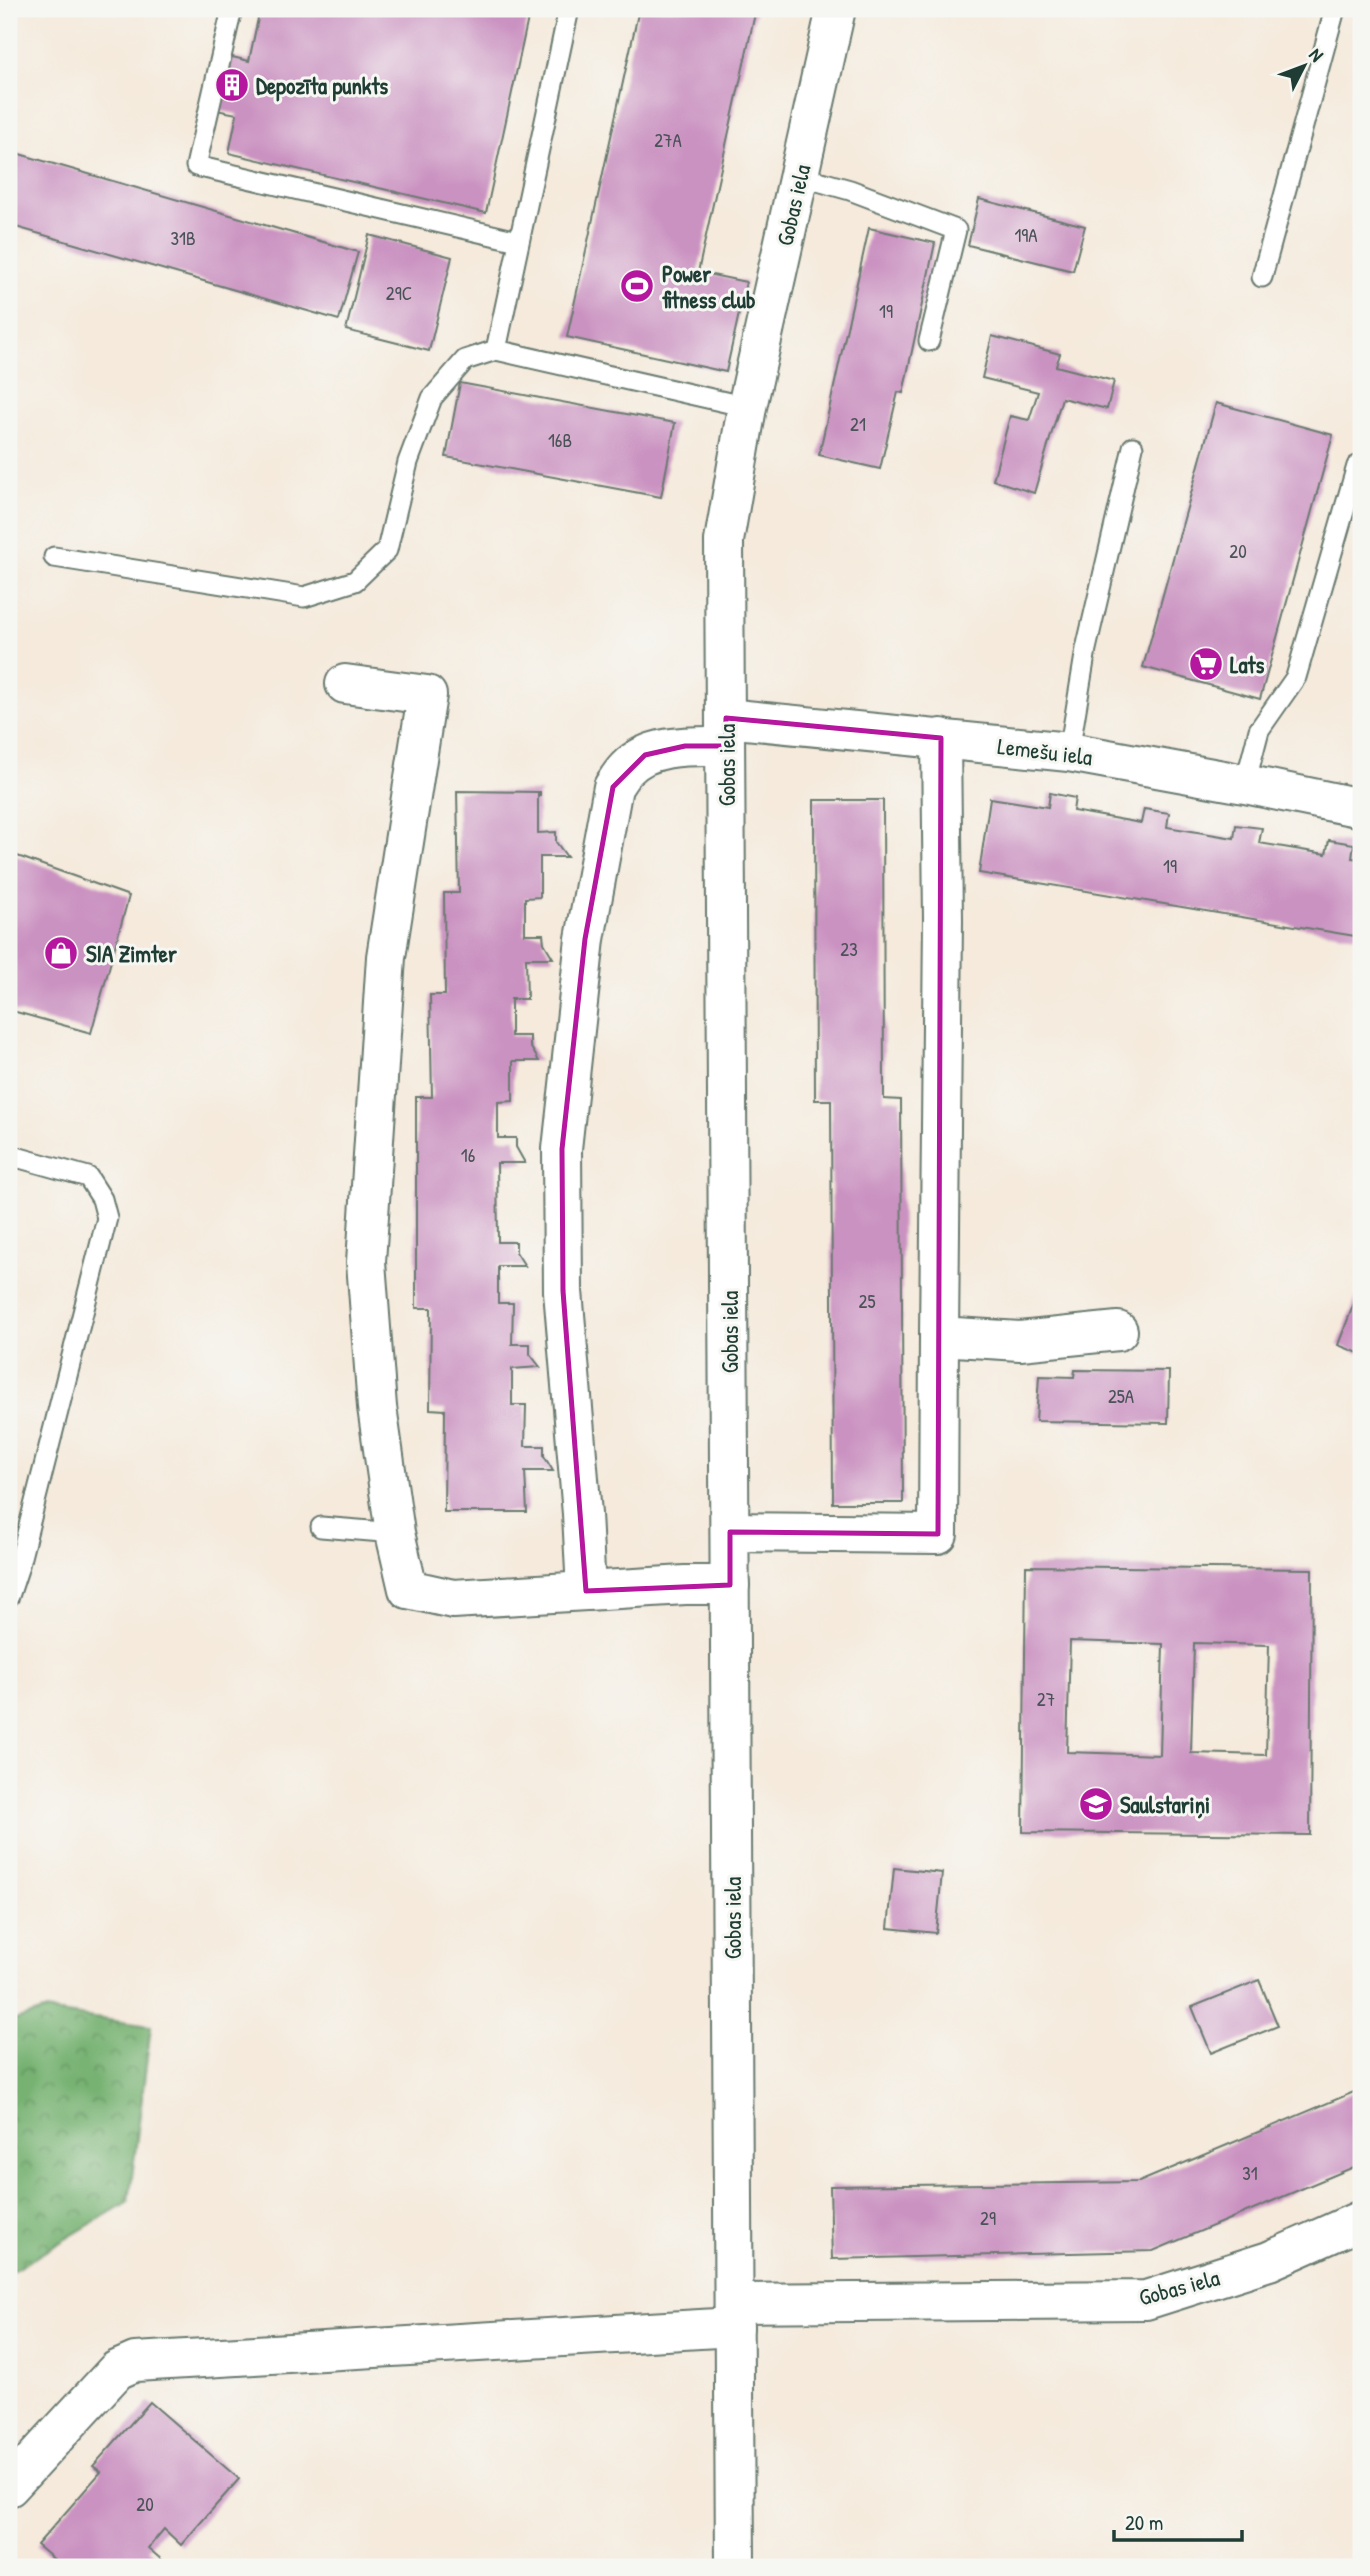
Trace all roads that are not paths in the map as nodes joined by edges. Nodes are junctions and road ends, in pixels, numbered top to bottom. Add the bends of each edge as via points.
1 (232, 9) edge
2 (569, 9) edge
3 (836, 9) edge
4 (1335, 9) edge
5 (800, 176) junction
6 (518, 241) junction
7 (1262, 277) dead end
8 (929, 341) dead end
9 (496, 350) junction
10 (747, 407) junction
11 (1133, 447) dead end
12 (1357, 466) dead end
13 (54, 557) dead end
14 (345, 684) dead end
15 (725, 732) junction
16 (941, 738) junction
17 (1069, 752) junction
18 (1245, 784) junction
19 (1361, 808) edge
20 (9, 1155) edge
21 (1118, 1331) dead end
22 (939, 1336) junction
23 (321, 1527) dead end
24 (730, 1532) junction
25 (395, 1533) junction
26 (730, 1585) junction
27 (586, 1591) junction
28 (9, 1596) edge
29 (1361, 2220) edge
30 (734, 2315) junction
31 (9, 2487) edge
32 (735, 2567) edge

1 - 6 lane via 196,166
2 - 6 lane
3 - 5 street, Gobas iela
4 - 7 lane
5 - 8 lane via 956,230
5 - 10 street, Gobas iela
6 - 9 lane
9 - 10 lane
9 - 13 lane via 465,360 432,398 408,462 387,550 355,581 304,597
10 - 15 street, Gobas iela via 723,541
11 - 17 lane via 1086,649
12 - 18 lane via 1296,677 1259,730
14 - 25 street via 427,695 386,957 366,1262 377,1407
15 - 16 street, Lemešu iela
15 - 24 street, Gobas iela
15 - 27 street, Lemešu iela via 645,755 626,768 613,787 585,939 562,1162 563,1291
16 - 17 street, Lemešu iela
16 - 22 street
17 - 18 street, Lemešu iela
18 - 19 street, Lemešu iela
20 - 28 lane via 88,1177 107,1218
21 - 22 street via 1020,1341
22 - 24 street via 938,1534
23 - 25 lane
24 - 26 street, Gobas iela
25 - 27 street via 408,1589 453,1599
26 - 27 street
26 - 30 street, Gobas iela
29 - 30 street, Gobas iela via 1269,2261 1146,2300
30 - 31 street via 135,2362 117,2370
30 - 32 street, Gobas iela

